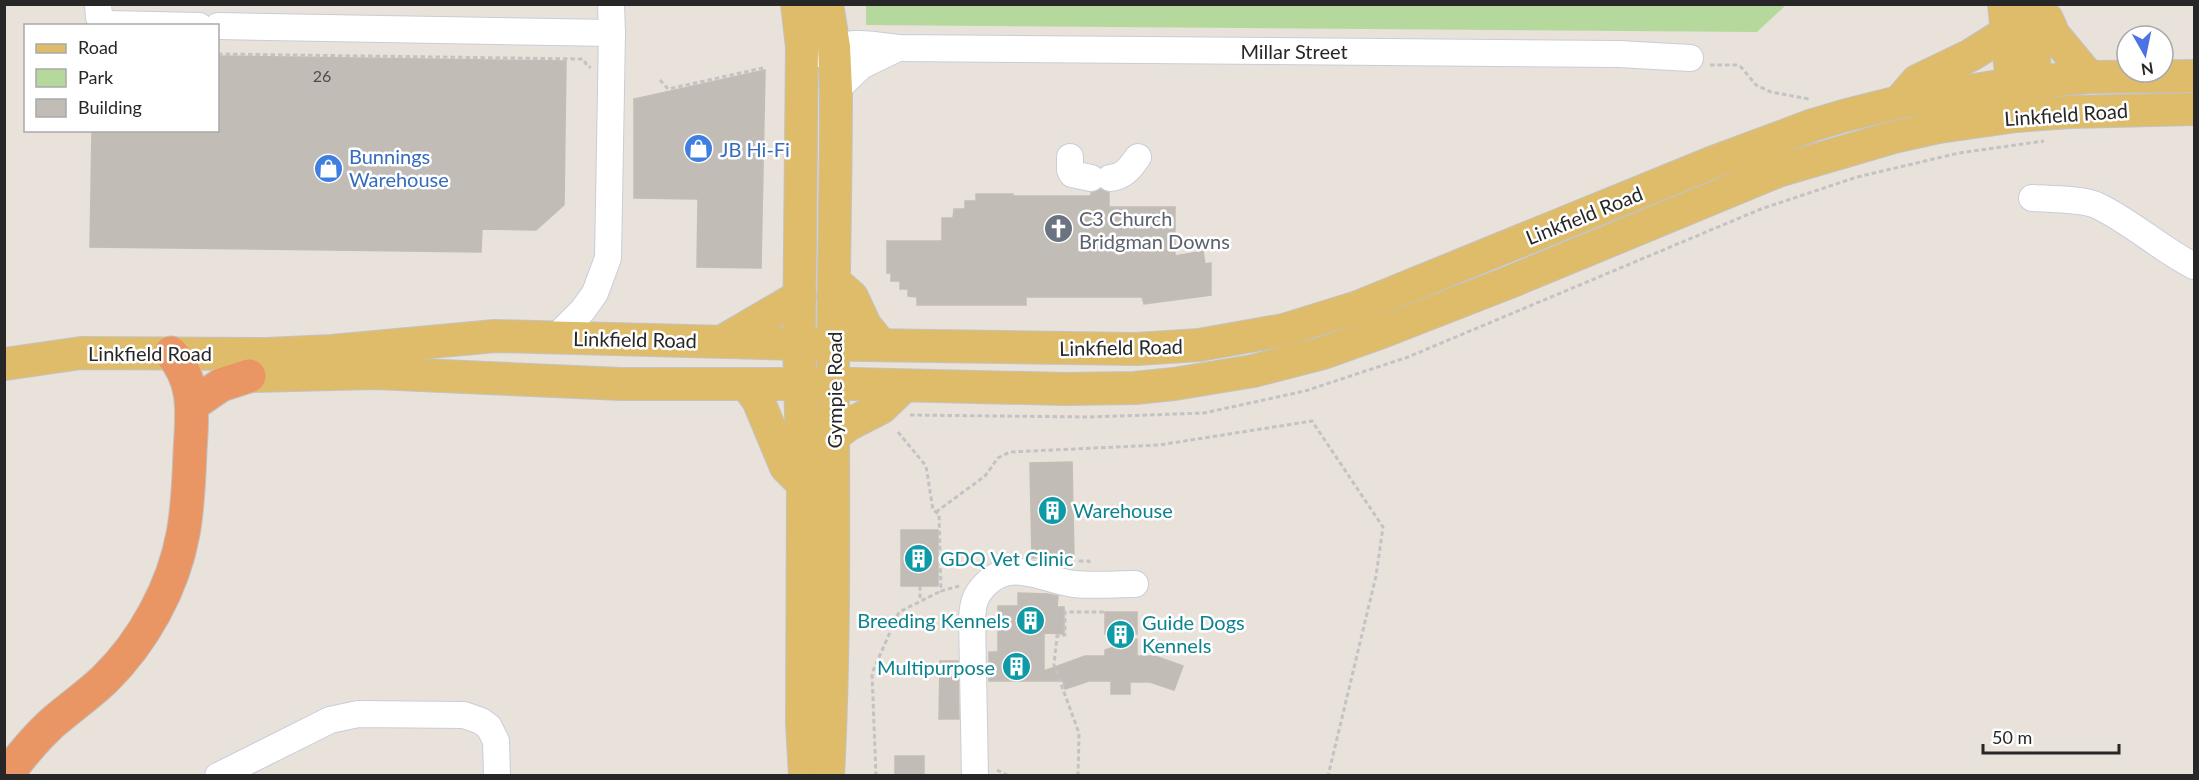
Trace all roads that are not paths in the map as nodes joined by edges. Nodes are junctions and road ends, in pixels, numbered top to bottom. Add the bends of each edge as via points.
1 (98, 4) edge
2 (611, 4) edge
3 (797, 4) edge
4 (827, 4) edge
5 (2030, 4) edge
6 (2005, 19) edge
7 (108, 24) edge
8 (219, 26) edge
9 (612, 33) junction
10 (834, 46) junction
11 (897, 48) junction
12 (1690, 58) road end
13 (802, 66) junction
14 (2194, 76) edge
15 (2089, 77) junction
16 (2024, 82) junction
17 (836, 90) junction
18 (1899, 102) junction
19 (2194, 109) edge
20 (2027, 115) junction
21 (1070, 157) dead end
22 (1138, 157) dead end
23 (2032, 198) dead end
24 (2194, 266) edge
25 (835, 282) junction
26 (800, 296) junction
27 (556, 337) junction
28 (723, 341) junction
29 (799, 344) junction
30 (834, 344) junction
31 (881, 345) junction
32 (178, 362) junction
33 (249, 376) junction
34 (747, 384) junction
35 (800, 384) junction
36 (833, 384) junction
37 (904, 386) junction
38 (192, 405) junction
39 (834, 436) junction
40 (803, 484) junction
41 (1136, 584) dead end
42 (6, 776) edge
43 (218, 776) edge
44 (498, 776) edge
45 (805, 776) edge
46 (828, 776) edge
47 (975, 776) edge

1 - 7 street via 99,17
2 - 9 street
3 - 13 main road, Gympie Road
4 - 10 main road, Gympie Road
5 - 15 main road via 2047,19 2054,35
5 - 16 main road
6 - 16 main road
6 - 18 main road via 1971,55 1917,81
8 - 9 street
9 - 27 street via 608,258 595,293
10 - 11 street, Millar Street via 855,42
10 - 13 street, Millar Street
10 - 17 main road, Gympie Road
11 - 12 street, Millar Street via 1619,54
11 - 17 street, Millar Street via 861,66
13 - 26 main road, Gympie Road
14 - 15 main road, Linkfield Road
15 - 16 main road, Linkfield Road
16 - 18 main road, Linkfield Road
16 - 20 main road
17 - 25 main road, Gympie Road
18 - 31 main road, Linkfield Road via 1762,143 1358,307 1284,330 1165,348
19 - 20 main road, Linkfield Road
20 - 37 main road, Linkfield Road via 1894,137 1778,171 1382,332 1263,369 1135,388
21 - 22 street via 1072,174 1100,178 1118,177
23 - 24 street via 2094,204
25 - 30 main road, Gympie Road
25 - 31 main road via 852,297 865,325
26 - 28 main road
26 - 29 main road, Gympie Road
27 - 28 main road, Linkfield Road
27 - 32 main road, Linkfield Road via 470,337
28 - 29 main road, Linkfield Road
29 - 30 main road, Linkfield Road
29 - 35 main road, Gympie Road
30 - 31 main road, Linkfield Road
30 - 36 main road, Gympie Road
32 - 33 main road, Linkfield Road
32 - 38 highway
33 - 34 main road, Linkfield Road via 375,373 621,384
33 - 38 highway via 221,384
34 - 35 main road, Linkfield Road
34 - 40 main road via 786,467
35 - 36 main road, Linkfield Road
35 - 40 main road, Gympie Road
36 - 37 main road, Linkfield Road
36 - 39 main road, Gympie Road
37 - 39 main road via 881,408
38 - 42 highway via 182,536 171,576 151,619 104,681 51,725
39 - 46 main road, Gympie Road via 833,678
40 - 45 main road, Gympie Road
41 - 47 street via 1089,584 1008,571 992,578 979,591 972,618
43 - 44 street via 330,720 358,714 464,715 481,721 496,741

